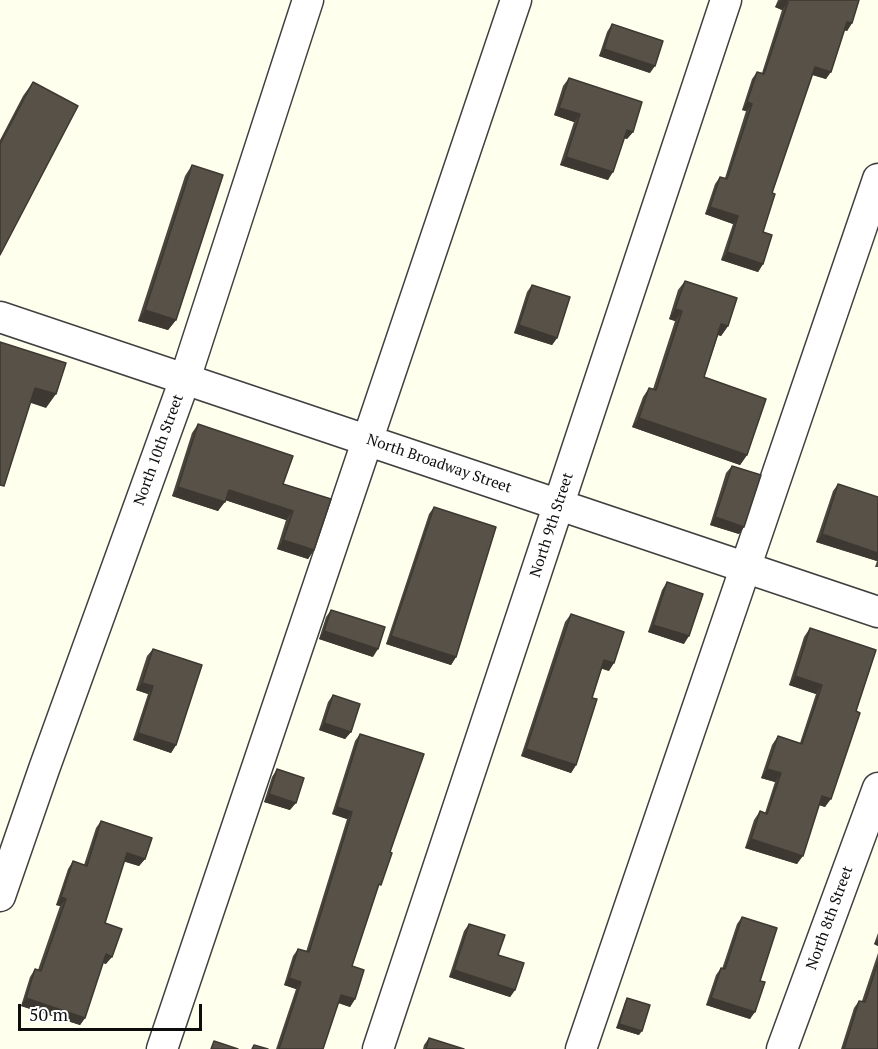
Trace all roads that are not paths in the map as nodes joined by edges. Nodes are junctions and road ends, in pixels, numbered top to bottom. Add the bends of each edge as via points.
1 (308, 0) edge
2 (516, 0) edge
3 (726, 0) edge
4 (878, 179) edge
5 (0, 317) edge
6 (184, 379) junction
7 (367, 440) junction
8 (559, 505) junction
9 (745, 567) junction
10 (878, 612) edge
11 (878, 788) edge
12 (0, 896) edge
13 (162, 1049) edge
14 (378, 1049) edge
15 (581, 1049) edge
16 (782, 1049) edge

1 - 6 street, North 10th Street
2 - 7 street
3 - 8 street, North 9th Street
4 - 9 street
5 - 6 street, North Broadway Street
6 - 7 street, North Broadway Street
6 - 12 street, North 10th Street
7 - 8 street, North Broadway Street
7 - 13 street
8 - 9 street, North Broadway Street
8 - 14 street, North 9th Street
9 - 10 street, North Broadway Street
9 - 15 street
11 - 16 street, North 8th Street

